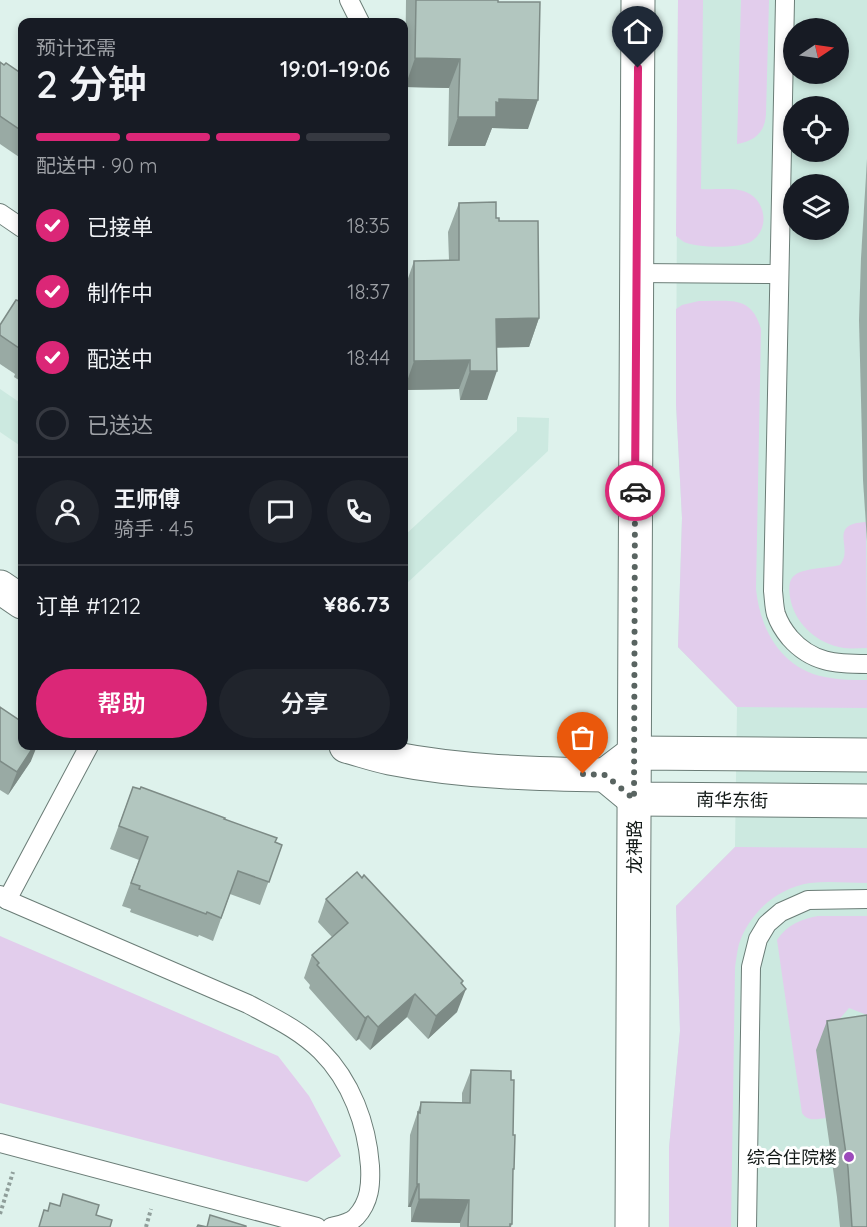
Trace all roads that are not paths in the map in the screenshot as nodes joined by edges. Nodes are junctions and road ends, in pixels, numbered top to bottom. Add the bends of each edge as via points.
1 (349, 0) edge
2 (638, 0) edge
3 (785, 0) edge
4 (358, 18) edge
5 (0, 213) edge
6 (18, 225) edge
7 (636, 273) junction
8 (779, 274) junction
9 (0, 587) edge
10 (18, 599) edge
11 (867, 664) edge
12 (87, 750) edge
13 (360, 750) edge
14 (634, 753) junction
15 (867, 755) edge
16 (605, 775) junction
17 (634, 799) junction
18 (867, 801) edge
19 (3, 897) edge
20 (867, 899) edge
21 (0, 1143) edge
22 (317, 1227) edge
23 (331, 1227) edge
24 (632, 1227) edge
25 (747, 1227) edge

1 - 4 lane
2 - 7 street, 龙神路
3 - 8 lane
5 - 6 lane
7 - 8 lane
7 - 14 street, 龙神路
8 - 11 lane via 773,591 777,615 798,648 812,656 843,664
9 - 10 street
12 - 19 lane
13 - 16 street via 454,768
14 - 15 street
14 - 16 street
14 - 17 street, 龙神路
16 - 17 street
17 - 18 street, 南华东街
17 - 24 street, 龙神路
19 - 23 lane via 248,1004 285,1024 322,1052 343,1078 359,1111 366,1133 371,1186 356,1217
20 - 25 lane via 808,900 781,912 758,939 752,967
21 - 22 lane

